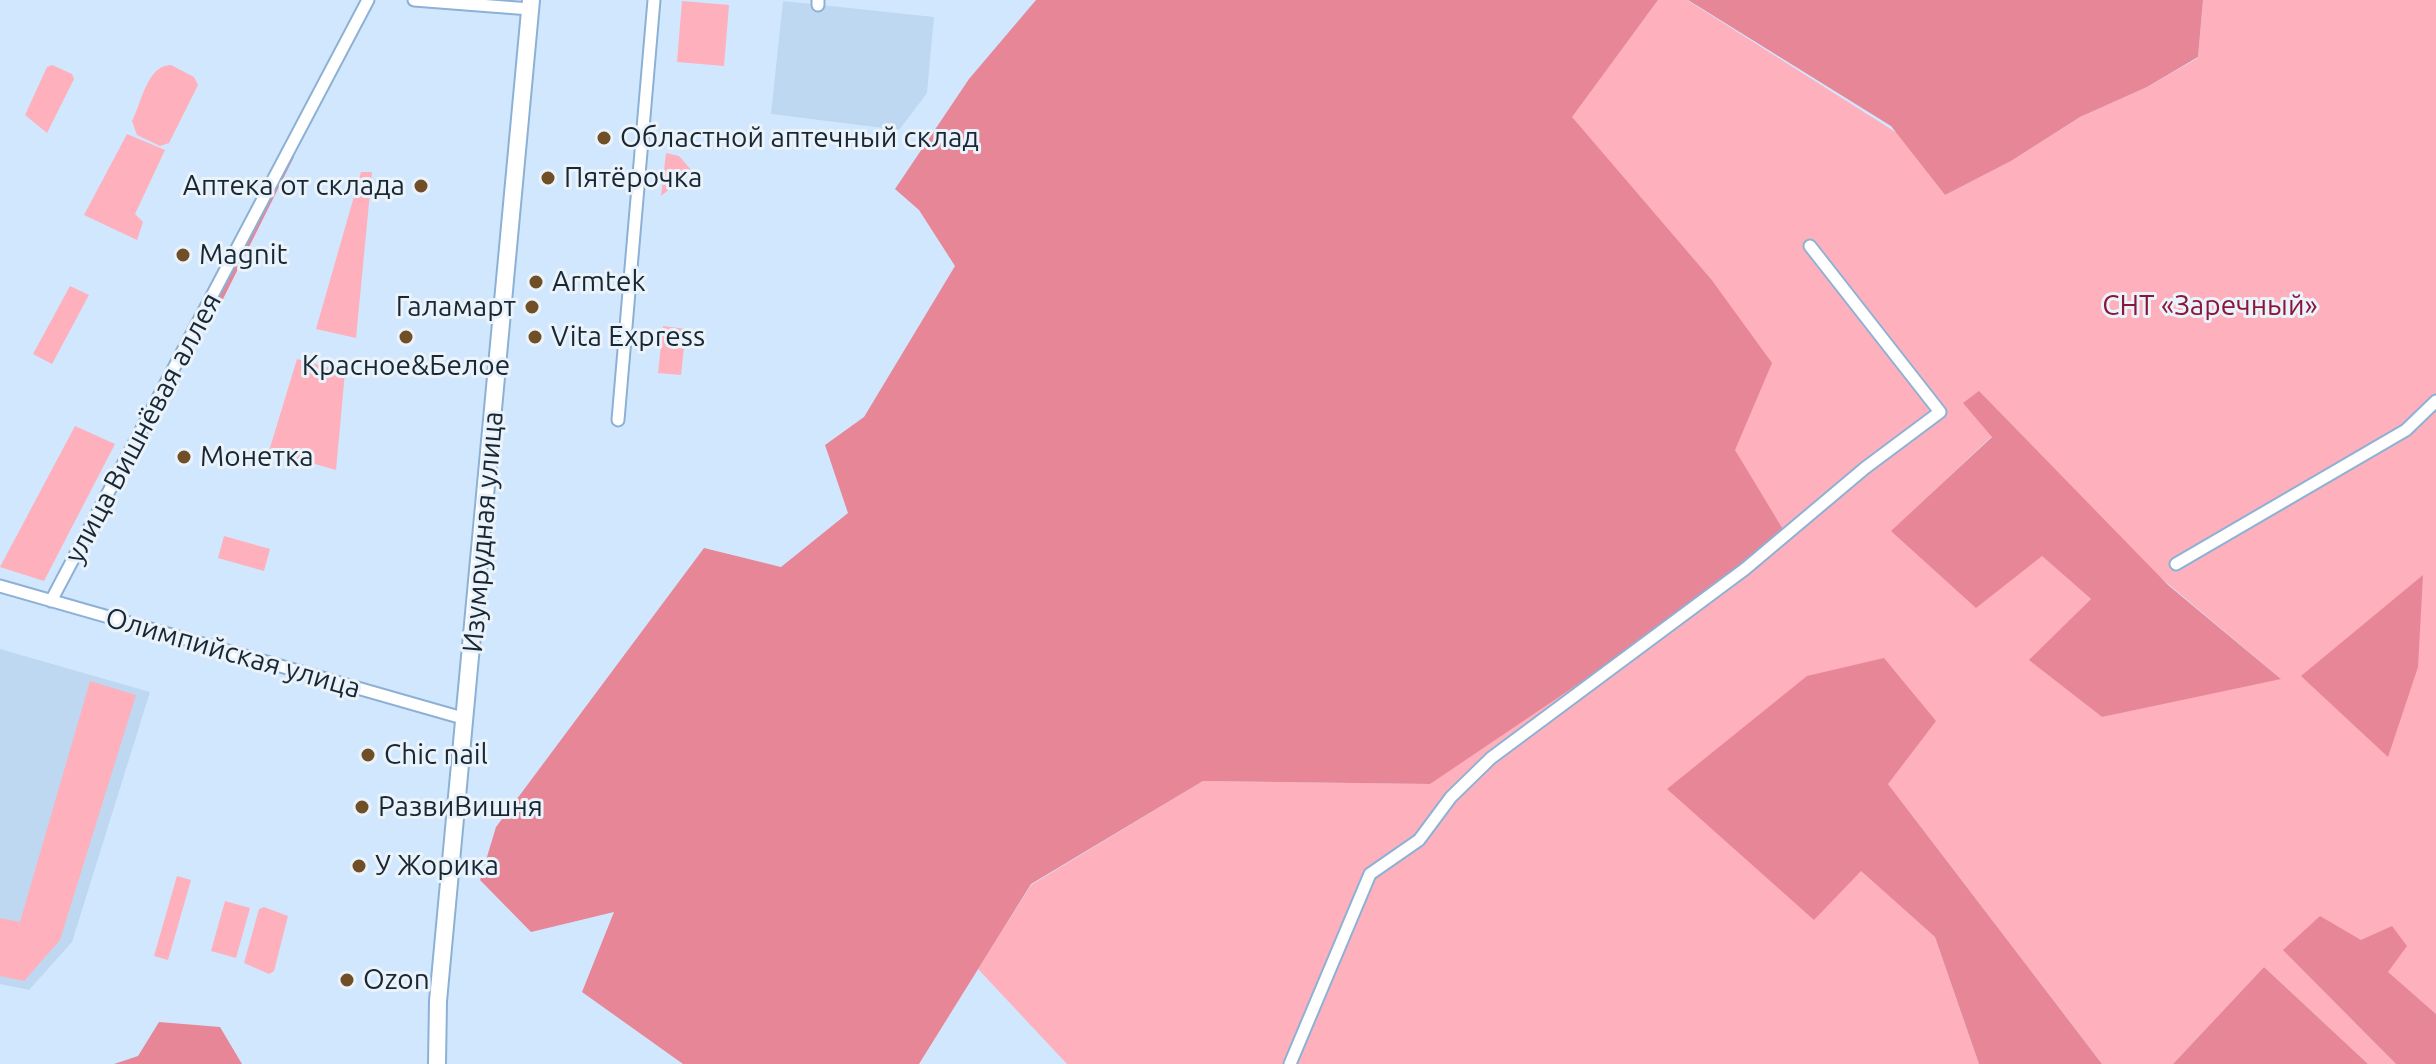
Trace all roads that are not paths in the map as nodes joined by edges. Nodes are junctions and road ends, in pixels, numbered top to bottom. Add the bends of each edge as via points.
1 (368, 0) edge
2 (414, 0) edge
3 (654, 0) edge
4 (530, 5) edge
5 (1810, 246) dead end
6 (2436, 401) edge
7 (618, 420) dead end
8 (2176, 564) dead end
9 (0, 586) edge
10 (51, 601) junction
11 (466, 719) junction
12 (437, 1064) edge
13 (1290, 1064) edge

1 - 10 street, улица Вишнёвая аллея
2 - 4 street
3 - 7 street
4 - 11 street, Изумрудная улица
5 - 13 street via 1940,412 1745,569 1491,758 1451,797 1419,840 1370,874
6 - 8 street via 2406,430
9 - 10 street, Олимпийская улица
10 - 11 street, Олимпийская улица
11 - 12 street, Изумрудная улица via 438,1001

